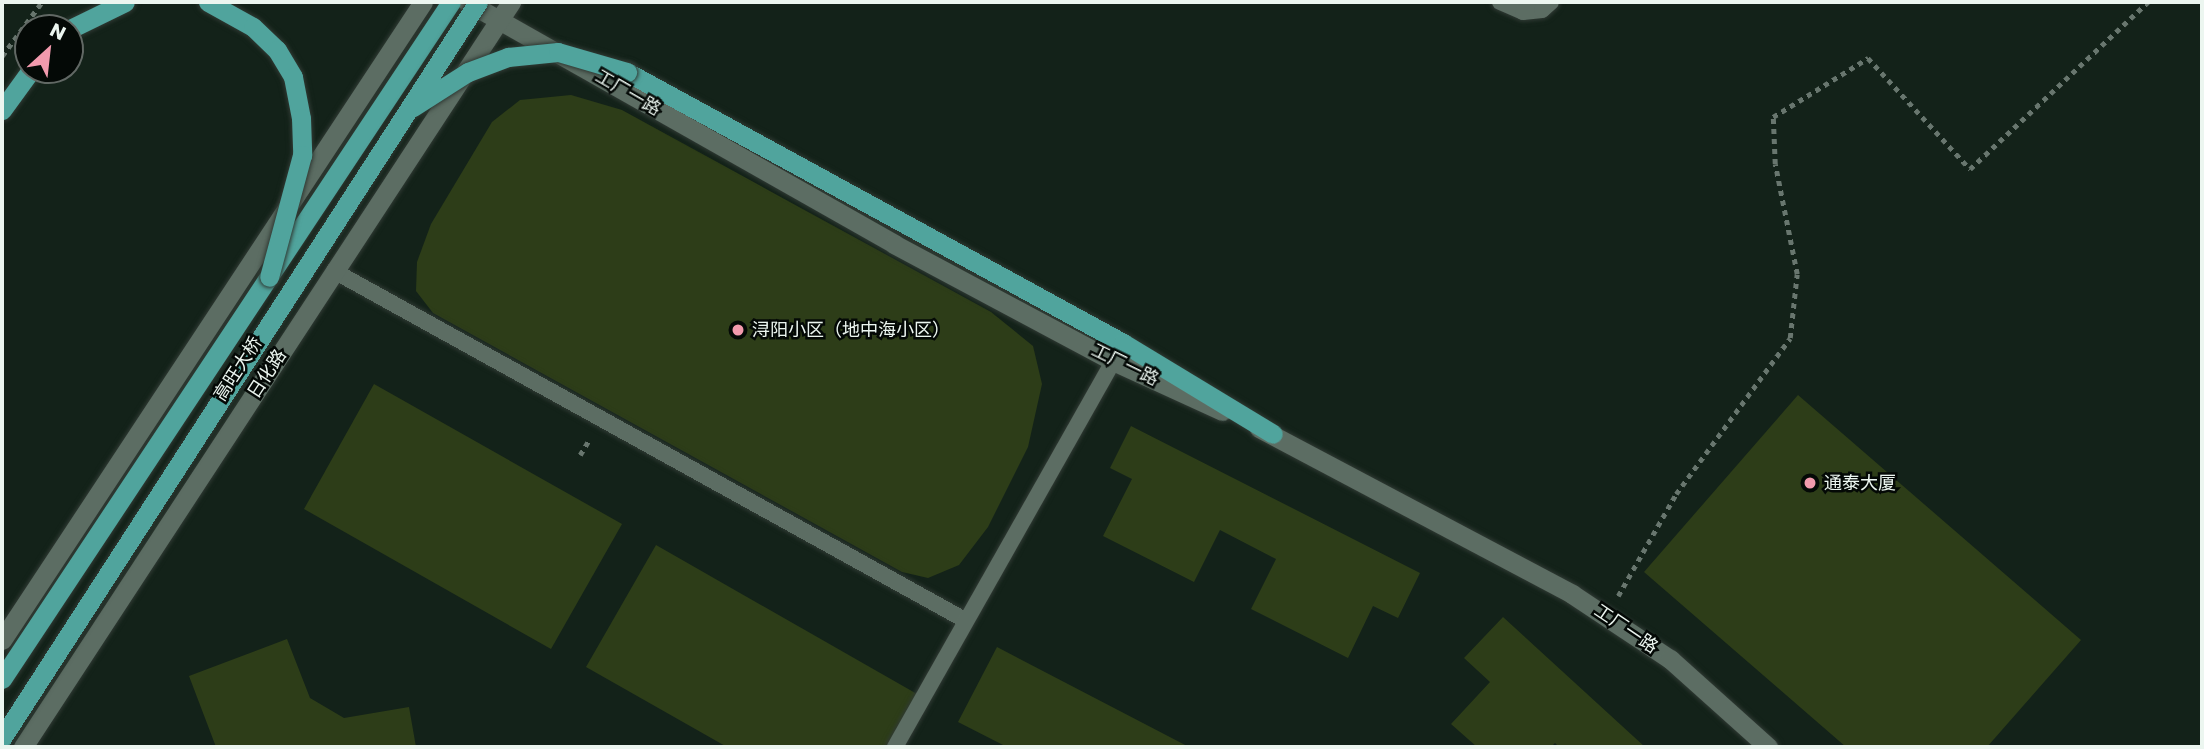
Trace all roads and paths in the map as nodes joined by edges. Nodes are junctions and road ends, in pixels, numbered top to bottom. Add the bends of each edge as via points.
1 (42, 2) edge
2 (125, 2) edge
3 (208, 2) edge
4 (423, 2) edge
5 (451, 2) edge
6 (467, 2) edge
7 (478, 2) edge
8 (511, 2) edge
9 (1500, 2) edge
10 (1551, 2) edge
11 (2148, 2) edge
12 (499, 20) junction
13 (84, 22) edge
14 (2, 56) edge
15 (21, 84) edge
16 (2, 110) edge
17 (404, 114) junction
18 (334, 271) junction
19 (269, 277) junction
20 (1113, 361) junction
21 (1273, 434) junction
22 (1606, 617) junction
23 (965, 620) junction
24 (2, 640) edge
25 (2, 679) edge
26 (2, 738) edge
27 (23, 747) edge
28 (895, 747) edge
29 (1768, 747) edge

1 - 14 path
2 - 13 main road
3 - 19 main road, bridge via 253,27 277,50 293,77 302,118 302,155
4 - 24 street
5 - 19 main road, 高旺大桥
6 - 12 street, 工厂一路
7 - 17 main road, 高旺大桥, bridge
8 - 12 street, 日化路
9 - 10 lane via 1523,12 1542,10
11 - 22 path via 1970,169 1868,58 1773,117 1775,164 1797,274 1790,338 1676,494
12 - 18 street, 日化路
12 - 20 street, 工厂一路 via 894,244
15 - 16 main road
17 - 21 main road, bridge via 468,72 508,57 558,52 605,63 1123,343
17 - 26 main road, 高旺大桥, bridge
18 - 23 lane
18 - 27 street, 日化路
19 - 25 main road, 高旺大桥
20 - 21 street, 工厂一路
20 - 23 lane
21 - 22 street, 工厂一路 via 1560,587
22 - 29 street, 工厂一路 via 1670,659
23 - 28 lane

